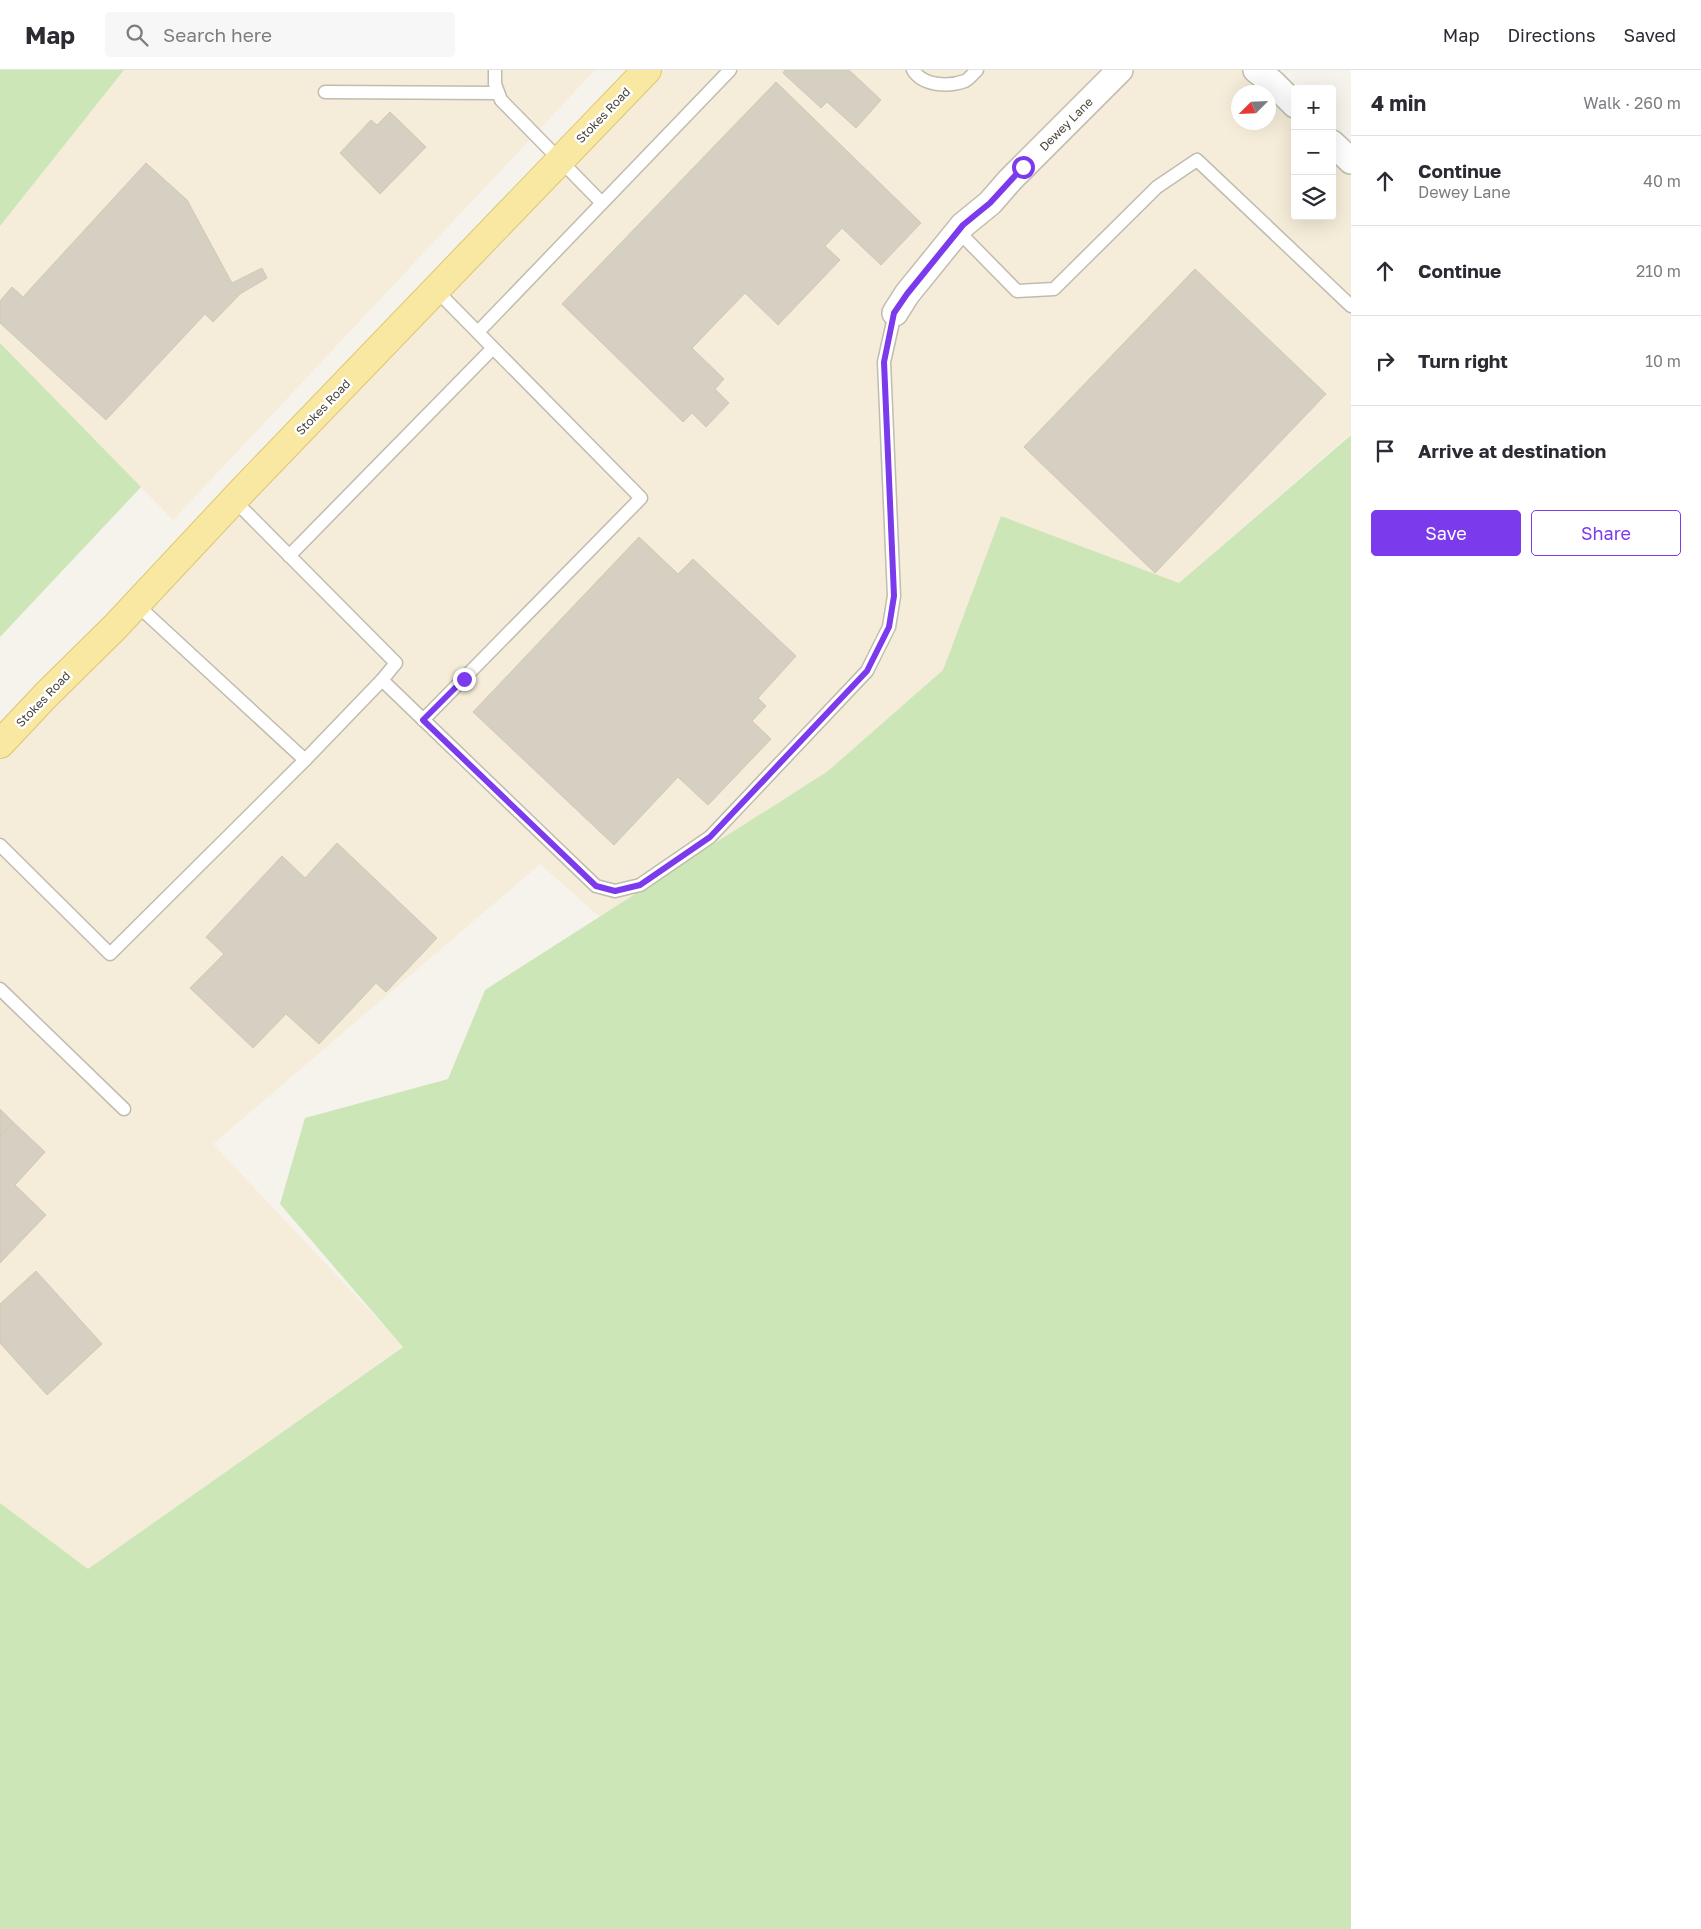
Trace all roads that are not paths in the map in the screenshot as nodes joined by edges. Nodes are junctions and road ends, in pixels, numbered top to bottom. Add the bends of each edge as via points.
1 (495, 70) edge
2 (647, 70) edge
3 (730, 70) edge
4 (913, 70) edge
5 (977, 70) edge
6 (1120, 70) edge
7 (1256, 70) edge
8 (324, 92) dead end
9 (497, 93) junction
10 (1291, 101) edge
11 (1336, 147) edge
12 (559, 161) junction
13 (1351, 161) edge
14 (602, 203) junction
15 (958, 231) junction
16 (436, 290) junction
17 (1351, 306) edge
18 (894, 313) joint
19 (478, 332) junction
20 (493, 348) junction
21 (234, 500) junction
22 (289, 556) junction
23 (136, 604) junction
24 (382, 680) junction
25 (423, 720) junction
26 (0, 744) edge
27 (305, 760) junction
28 (0, 845) edge
29 (0, 989) edge
30 (124, 1109) dead end

1 - 9 lane
2 - 12 main road, Stokes Road
3 - 14 lane
4 - 5 lane via 917,77 940,85 967,80
6 - 15 street, Dewey Lane via 990,203
7 - 10 street
8 - 9 lane
9 - 12 lane
11 - 13 street
12 - 14 lane
12 - 16 main road, Stokes Road
14 - 19 lane
15 - 17 lane via 1017,291 1054,289 1157,187 1197,160
15 - 18 street, Dewey Lane
16 - 19 lane
16 - 21 main road, Stokes Road
18 - 25 lane via 884,362 894,596 889,627 867,671 710,837 640,885 615,891 596,886
19 - 20 lane
20 - 22 lane
20 - 25 lane via 641,498
21 - 22 lane
21 - 23 main road, Stokes Road
22 - 24 lane via 396,663
23 - 26 main road, Stokes Road
23 - 27 lane
24 - 25 lane
24 - 27 lane
27 - 28 lane via 110,954
29 - 30 lane

